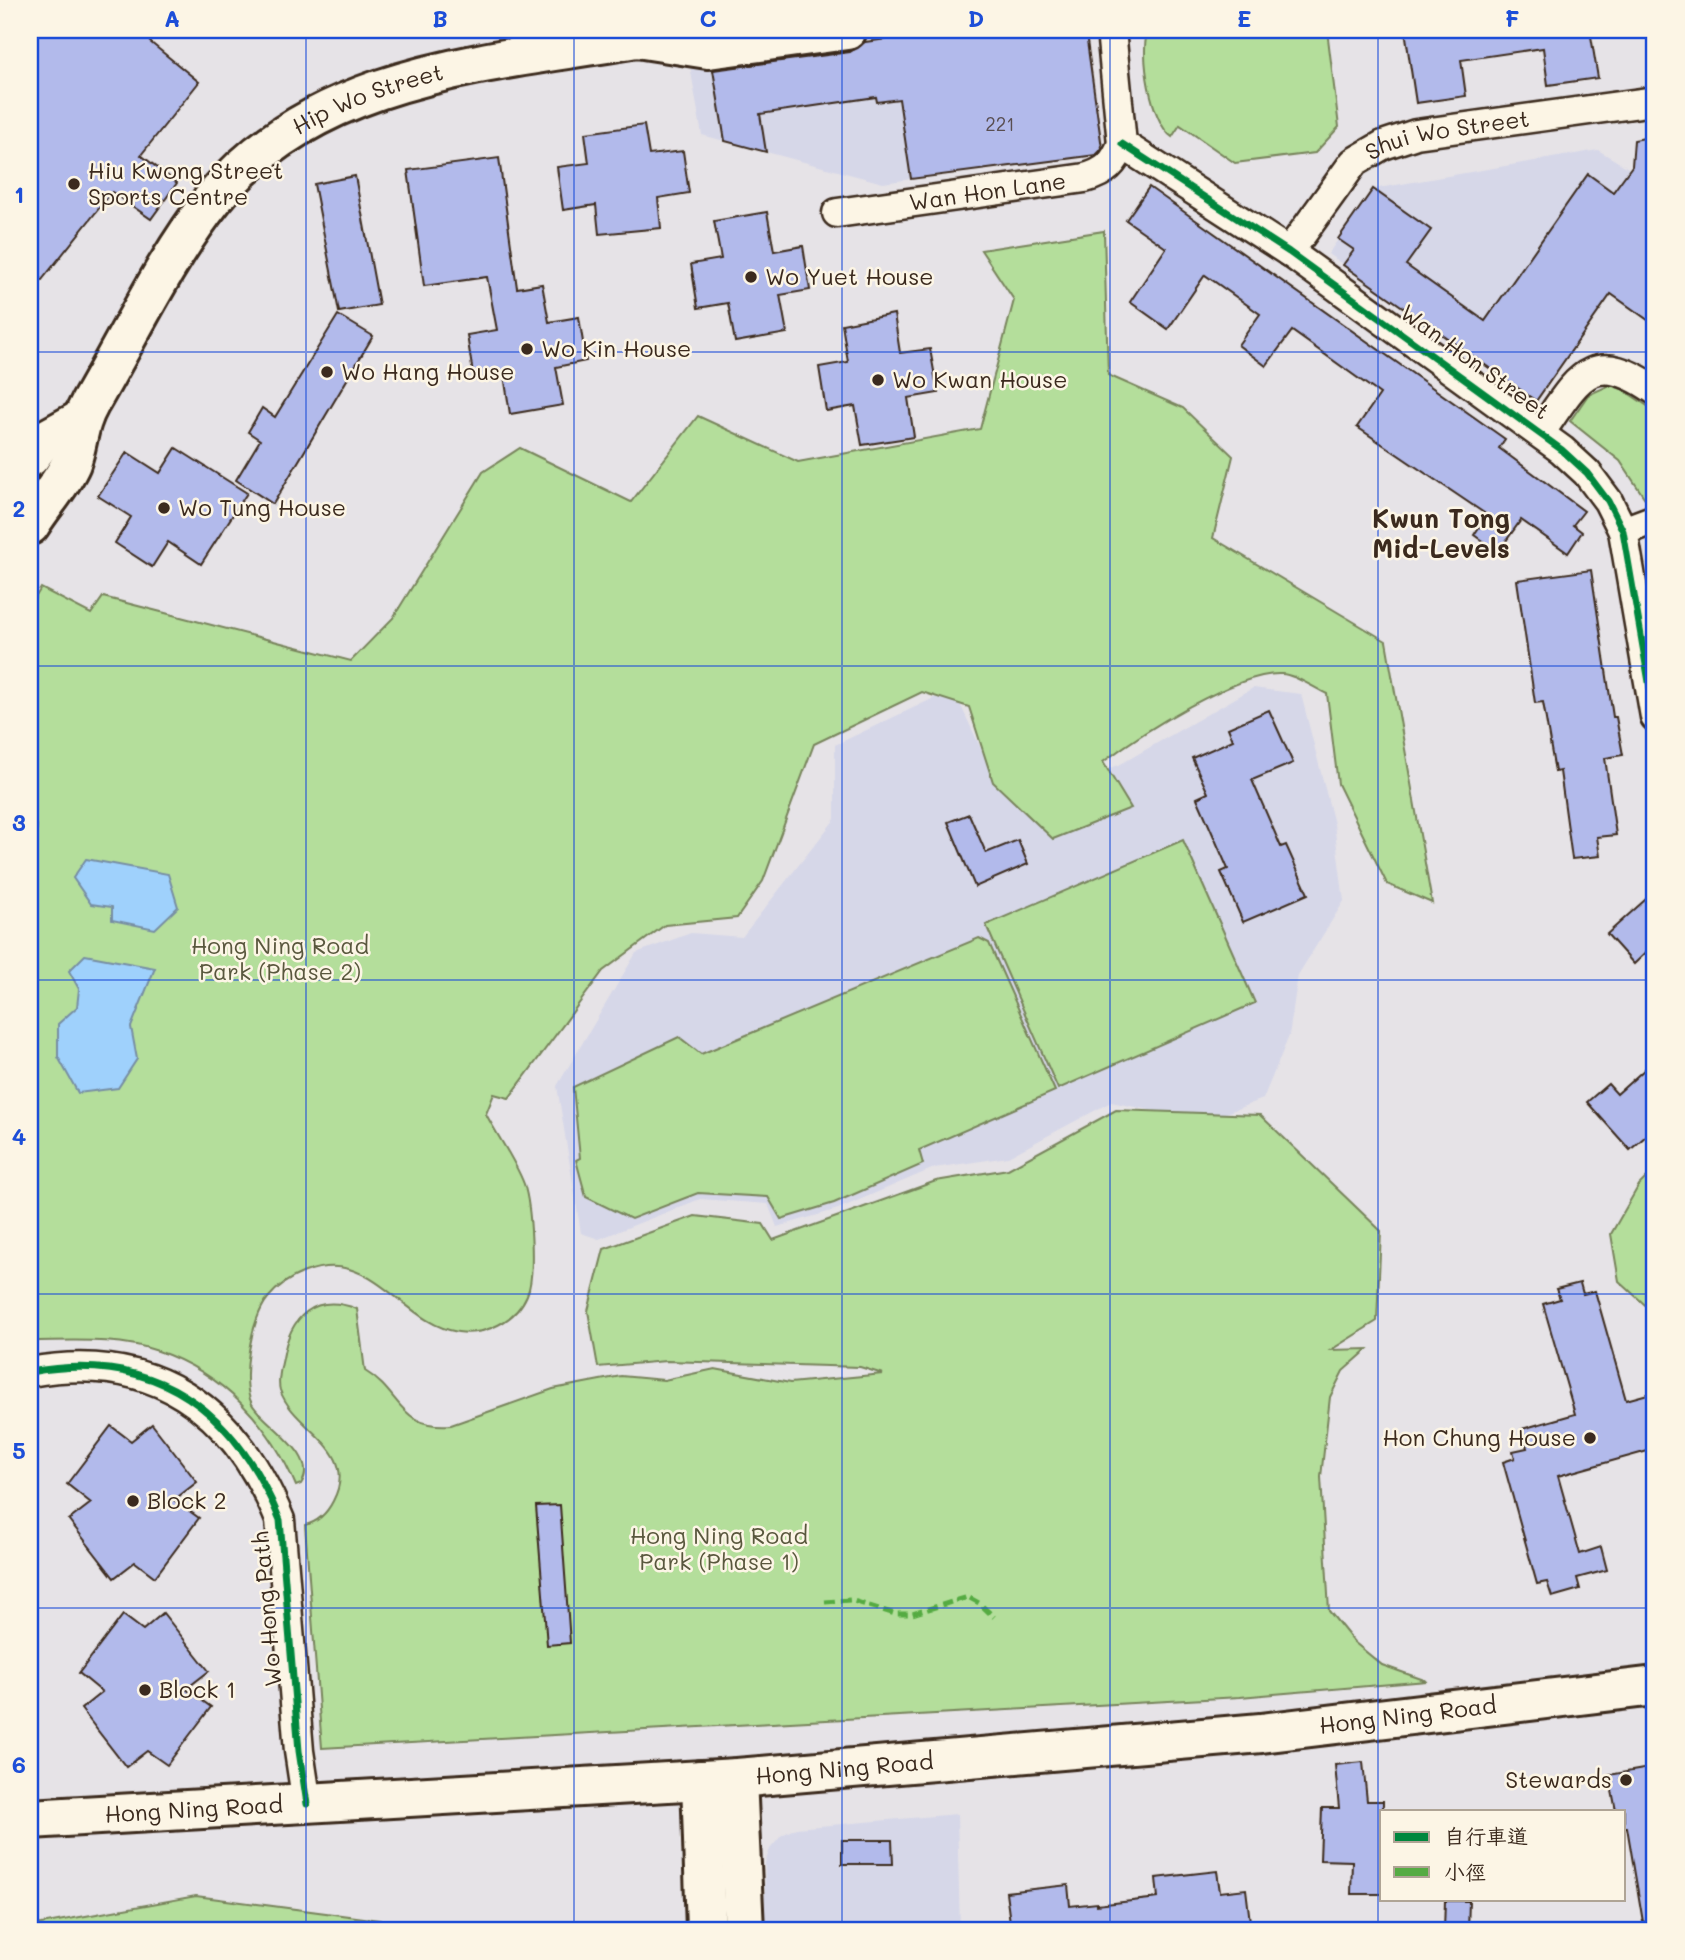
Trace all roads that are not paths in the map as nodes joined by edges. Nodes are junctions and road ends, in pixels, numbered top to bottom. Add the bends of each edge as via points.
1 (846, 30) edge
2 (1111, 30) edge
3 (651, 34) edge
4 (1655, 101) edge
5 (1122, 144) junction
6 (837, 213) dead end
7 (1289, 252) junction
8 (1655, 390) edge
9 (79, 421) junction
10 (1540, 433) junction
11 (30, 457) edge
12 (32, 514) edge
13 (1655, 519) edge
14 (1623, 531) junction
15 (1655, 717) edge
16 (30, 1372) edge
17 (1655, 1686) edge
18 (719, 1779) junction
19 (307, 1804) junction
20 (30, 1819) edge
21 (706, 1930) edge
22 (744, 1930) edge

1 - 3 main road, Hip Wo Street via 708,49
2 - 5 street
3 - 9 main road, Hip Wo Street via 406,79 332,108 291,131 234,176 206,209
4 - 7 street, Shui Wo Street via 1416,134 1383,145 1354,162
5 - 6 street, Wan Hon Lane via 1115,161 1102,173 1085,178
5 - 7 street, Wan Hon Street
7 - 10 street, Wan Hon Street
8 - 10 street via 1630,373 1611,368 1592,371 1576,382
9 - 11 main road via 41,442
9 - 12 main road, Hip Wo Street via 71,463
10 - 14 street, Wan Hon Street via 1587,473 1608,500
13 - 14 street
14 - 15 street, Wan Hon Street
16 - 19 street, Wo Hong Path via 65,1366 135,1373 198,1404 226,1427 248,1454 279,1520
17 - 18 main road, Hong Ning Road via 1261,1733
18 - 19 main road, Hong Ning Road
18 - 21 main road
18 - 22 main road
19 - 20 main road, Hong Ning Road

